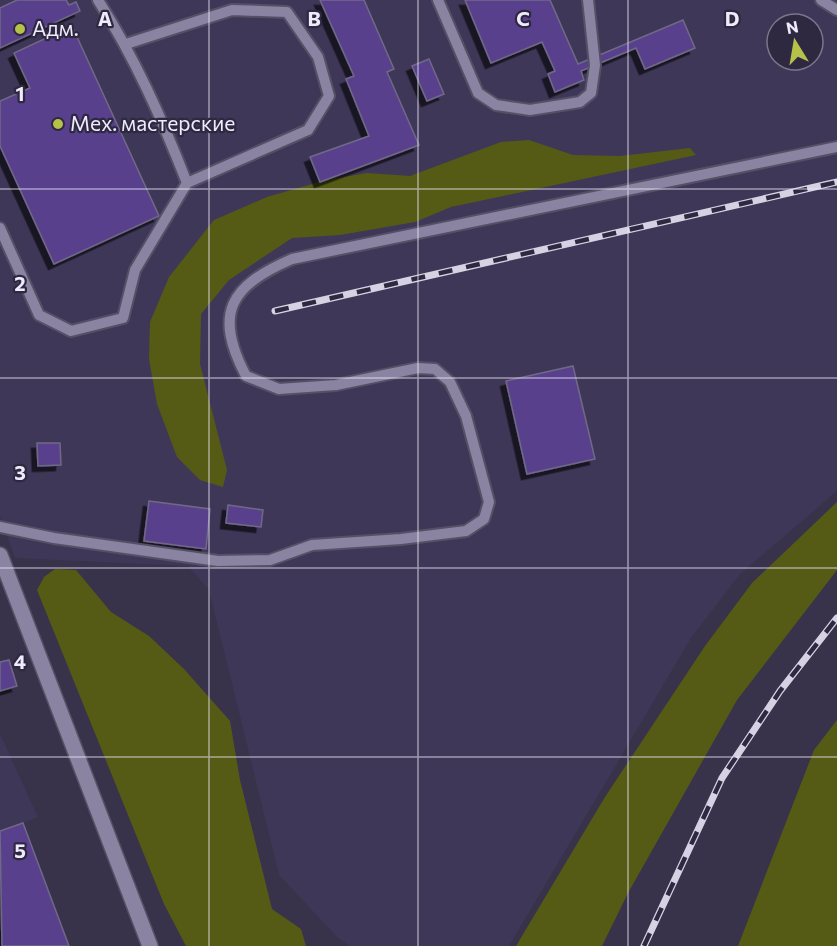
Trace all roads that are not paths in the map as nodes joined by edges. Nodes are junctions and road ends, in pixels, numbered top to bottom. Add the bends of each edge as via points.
1 (98, 0) edge
2 (438, 0) edge
3 (588, 0) edge
4 (821, 0) edge
5 (837, 10) edge
6 (126, 44) junction
7 (837, 147) edge
8 (187, 183) junction
9 (0, 228) edge
10 (0, 527) edge
11 (0, 555) edge
12 (150, 946) edge

1 - 6 lane
2 - 3 lane via 478,93 496,105 530,110 580,102 591,93 595,65
4 - 5 lane
6 - 8 lane via 164,123
6 - 8 lane via 232,10 287,12 318,57 329,96 308,130
7 - 10 lane via 292,259 263,272 238,294 228,319 233,351 246,376 279,389 336,385 418,368 435,369 450,382 466,416 489,502 484,519 466,531 312,545 270,560 218,561
8 - 9 lane via 135,270 123,318 71,331 39,315
11 - 12 street

